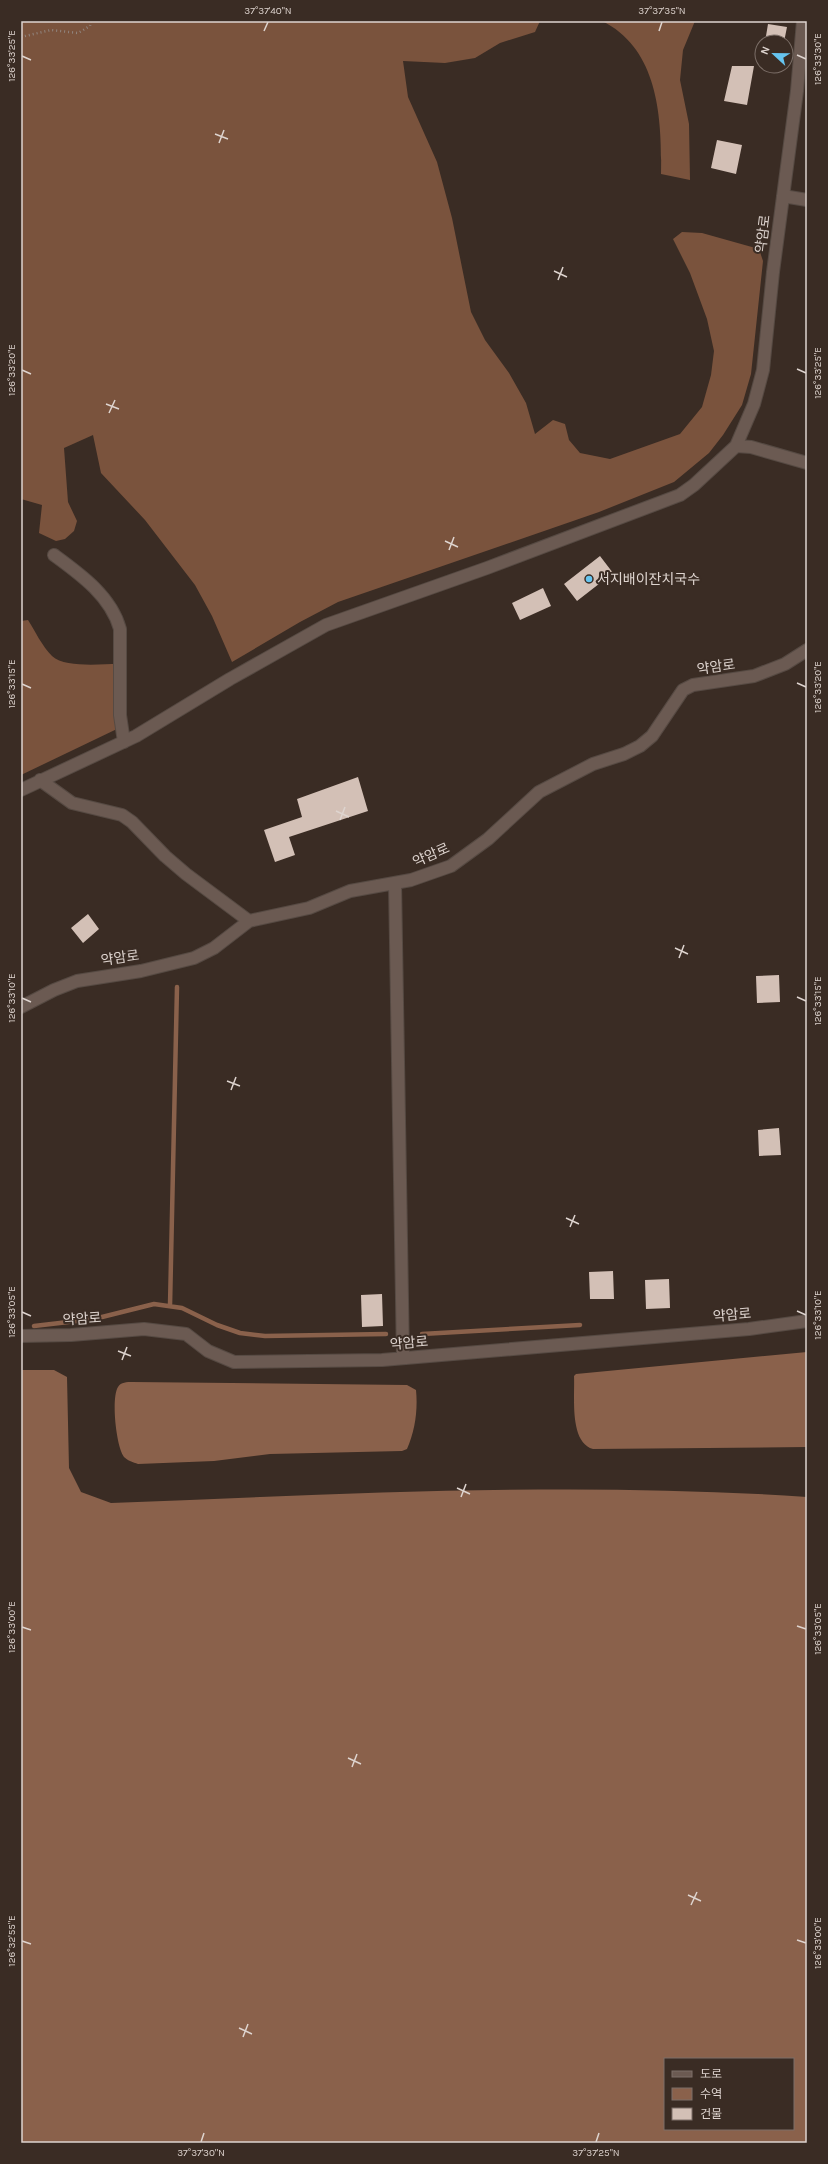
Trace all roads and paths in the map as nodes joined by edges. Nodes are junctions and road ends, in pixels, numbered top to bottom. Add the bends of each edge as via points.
1 (91, 21) edge
2 (803, 21) edge
3 (21, 37) edge
4 (783, 196) junction
5 (807, 200) edge
6 (736, 446) junction
7 (807, 463) edge
8 (54, 555) dead end
9 (807, 650) edge
10 (124, 742) junction
11 (40, 780) junction
12 (21, 790) edge
13 (395, 883) junction
14 (249, 921) junction
15 (21, 1007) edge
16 (807, 1321) edge
17 (21, 1336) edge
18 (403, 1358) junction

1 - 3 path via 90,26 78,33 51,30
2 - 4 street, 약암로
4 - 5 street
4 - 6 street, 약암로 via 763,370 754,404
6 - 7 street via 751,446
6 - 10 street, 약암로 via 680,495 517,557 326,625
8 - 10 street via 89,583 117,618 120,629 120,716
9 - 13 street, 약암로 via 785,664 754,676 693,685 683,690 652,736 640,746 593,764 539,792 488,839 452,866 430,875
10 - 11 street, 약암로
11 - 12 street, 약암로
11 - 14 street via 72,803 122,815 186,874
13 - 14 street, 약암로 via 350,891 309,908
13 - 18 street
14 - 15 street, 약암로 via 214,948 194,958 141,971 77,981
16 - 18 street, 약암로 via 749,1329
17 - 18 street, 약암로 via 144,1329 186,1334 208,1351 234,1362

